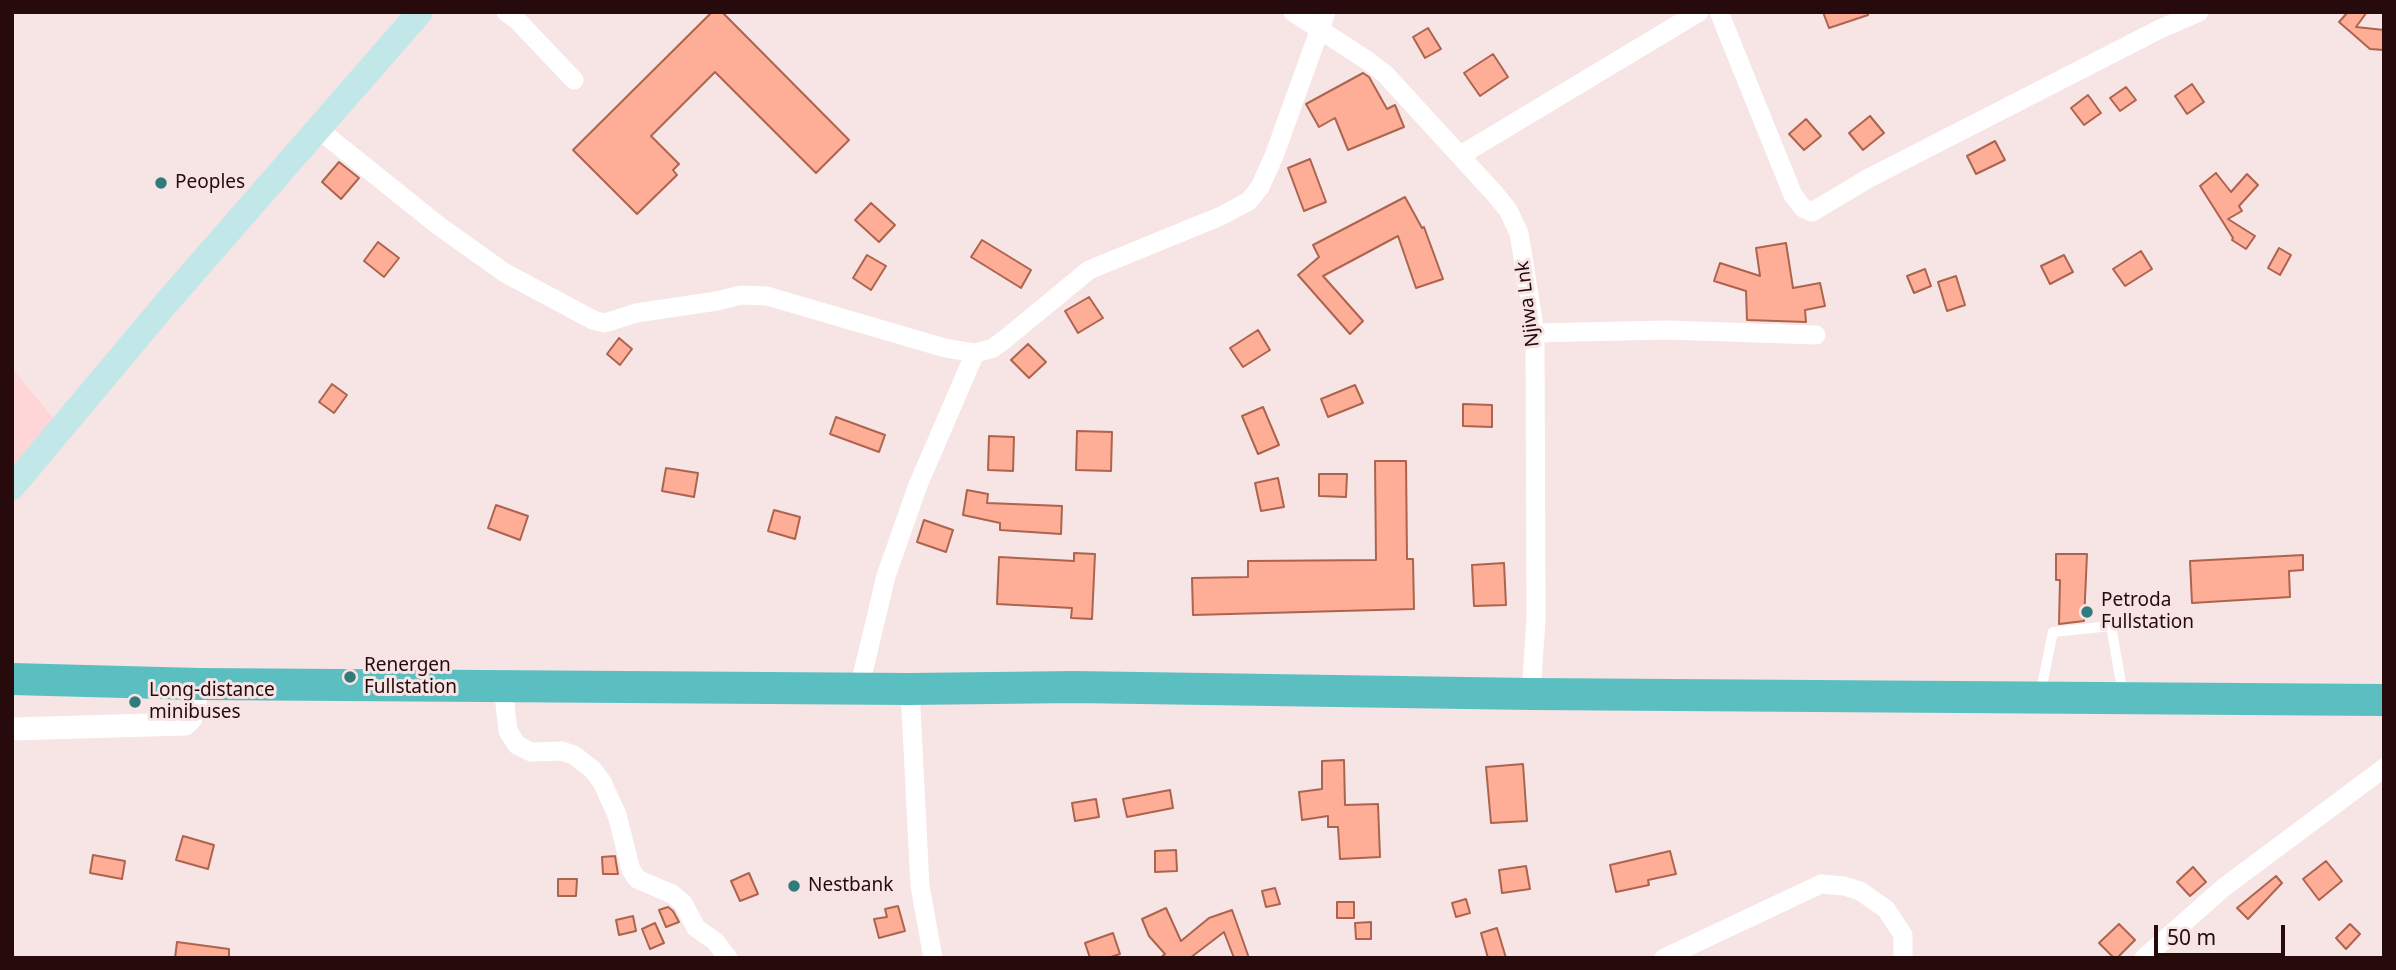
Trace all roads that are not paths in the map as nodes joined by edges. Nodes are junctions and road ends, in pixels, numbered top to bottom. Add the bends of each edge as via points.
1 (420, 12) edge
2 (506, 12) edge
3 (1293, 12) edge
4 (1699, 12) edge
5 (1719, 12) edge
6 (2199, 12) edge
7 (1322, 21) edge
8 (574, 80) dead end
9 (318, 130) junction
10 (1461, 155) junction
11 (1535, 333) junction
12 (1815, 335) dead end
13 (975, 353) junction
14 (12, 488) edge
15 (12, 679) edge
16 (199, 684) junction
17 (503, 686) junction
18 (859, 689) junction
19 (910, 689) junction
20 (1531, 694) junction
21 (2040, 697) junction
22 (2124, 698) junction
23 (2384, 700) edge
24 (12, 729) edge
25 (2384, 768) edge
26 (728, 958) edge
27 (933, 958) edge
28 (1664, 958) edge
29 (1903, 958) edge
30 (2144, 958) edge

1 - 9 main road
2 - 8 street
3 - 7 street, Njiwa Lnk
4 - 10 street
5 - 6 street via 1793,195 1812,212 1869,178
7 - 10 street, Njiwa Lnk via 1385,74
7 - 13 street via 1275,156 1249,201 1089,270 1004,340
9 - 13 street via 505,273 593,320 605,323 636,313 741,295 767,296
9 - 14 main road
10 - 11 street, Njiwa Lnk via 1508,210 1520,233
11 - 12 street via 1667,330
11 - 20 street, Njiwa Lnk via 1536,619
13 - 18 street via 918,485 886,576
15 - 16 highway
16 - 17 highway
16 - 24 street via 191,718 185,724
17 - 18 highway
17 - 26 street via 508,731 517,745 531,752 562,751 593,770 617,814 637,879 683,903 696,928 715,941
18 - 19 highway
19 - 20 highway
19 - 27 street via 920,886
20 - 21 highway
21 - 22 highway
21 - 22 lane via 2053,632 2111,626
22 - 23 highway
25 - 30 street via 2223,888
28 - 29 street via 1821,884 1860,891 1886,909 1903,935

